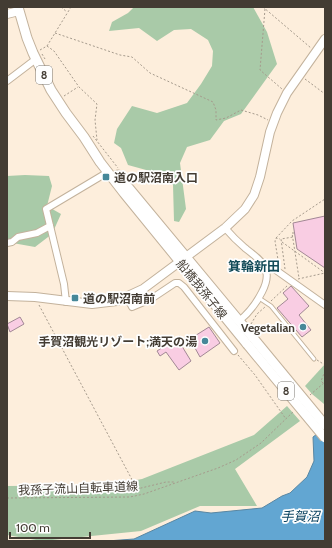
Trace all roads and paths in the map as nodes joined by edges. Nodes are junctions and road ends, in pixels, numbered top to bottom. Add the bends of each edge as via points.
1 (61, 7) edge
2 (71, 7) edge
3 (263, 7) edge
4 (19, 9) edge
5 (265, 9) junction
6 (67, 12) junction
7 (7, 14) edge
8 (55, 33) junction
9 (325, 38) edge
10 (47, 46) junction
11 (316, 52) junction
12 (39, 57) junction
13 (300, 75) junction
14 (7, 81) edge
15 (79, 87) junction
16 (287, 93) junction
17 (325, 94) edge
18 (65, 100) dead end
19 (273, 123) junction
20 (88, 137) junction
21 (97, 142) junction
22 (108, 172) junction
23 (122, 172) dead end
24 (325, 199) edge
25 (50, 226) junction
26 (225, 228) junction
27 (294, 233) dead end
28 (293, 237) junction
29 (276, 238) junction
30 (281, 239) junction
31 (281, 242) junction
32 (7, 243) edge
33 (296, 252) junction
34 (184, 260) junction
35 (265, 267) junction
36 (279, 267) dead end
37 (285, 271) dead end
38 (325, 273) edge
39 (297, 281) junction
40 (7, 296) edge
41 (35, 297) junction
42 (127, 297) junction
43 (259, 298) junction
44 (66, 302) junction
45 (325, 305) edge
46 (239, 321) junction
47 (250, 341) junction
48 (234, 351) joint
49 (314, 359) joint
50 (325, 365) edge
51 (325, 371) edge
52 (324, 383) edge
53 (312, 394) dead end
54 (294, 411) dead end
55 (286, 420) junction
56 (325, 425) edge
57 (325, 438) edge
58 (177, 482) junction
59 (7, 498) edge

1 - 6 path
2 - 6 path
3 - 5 path
4 - 7 street
4 - 12 main road, 船橋我孫子線 / 8 via 27,38
5 - 11 path
5 - 16 path via 260,70
6 - 8 path
8 - 10 path
8 - 19 path via 132,57 150,73 213,102 216,120 241,110
9 - 11 street
10 - 12 path
10 - 15 path via 54,51
11 - 13 street
12 - 14 street
12 - 20 main road, 船橋我孫子線 / 8 via 58,101
13 - 16 street
13 - 17 path
15 - 18 path via 63,96
15 - 21 path via 97,104
16 - 19 street
19 - 26 street via 254,195
20 - 21 path
20 - 22 main road, 船橋我孫子線 / 8
20 - 34 main road, 船橋我孫子線 / 8
21 - 23 path
22 - 25 street via 46,209
22 - 34 main road, 船橋我孫子線 / 8
24 - 29 path via 292,221
25 - 32 street
25 - 44 street
26 - 34 street
26 - 35 street
27 - 28 path
28 - 30 path
28 - 33 path
29 - 30 path
29 - 36 path
30 - 31 path
31 - 33 path
31 - 37 path
33 - 38 path
33 - 39 path
34 - 42 street via 143,289
34 - 46 main road, 船橋我孫子線 / 8
34 - 47 main road, 船橋我孫子線 / 8
35 - 39 street via 273,268
35 - 43 street via 268,278
38 - 39 path
39 - 45 street
40 - 41 street
41 - 44 street
41 - 58 path via 137,490 166,482
42 - 44 street via 99,304
42 - 48 street via 132,308 179,283
43 - 46 street
43 - 49 lane via 271,306
46 - 47 main road, 船橋我孫子線 / 8
47 - 56 main road, 船橋我孫子線 / 8, bridge
47 - 57 main road, 船橋我孫子線 / 8, bridge
48 - 55 path via 255,375
49 - 50 path
51 - 52 path via 322,381
52 - 53 path
54 - 55 path, 我孫子流山自転車道線
55 - 58 path, 我孫子流山自転車道線 via 254,449 236,460
58 - 59 path, 我孫子流山自転車道線 via 130,497

